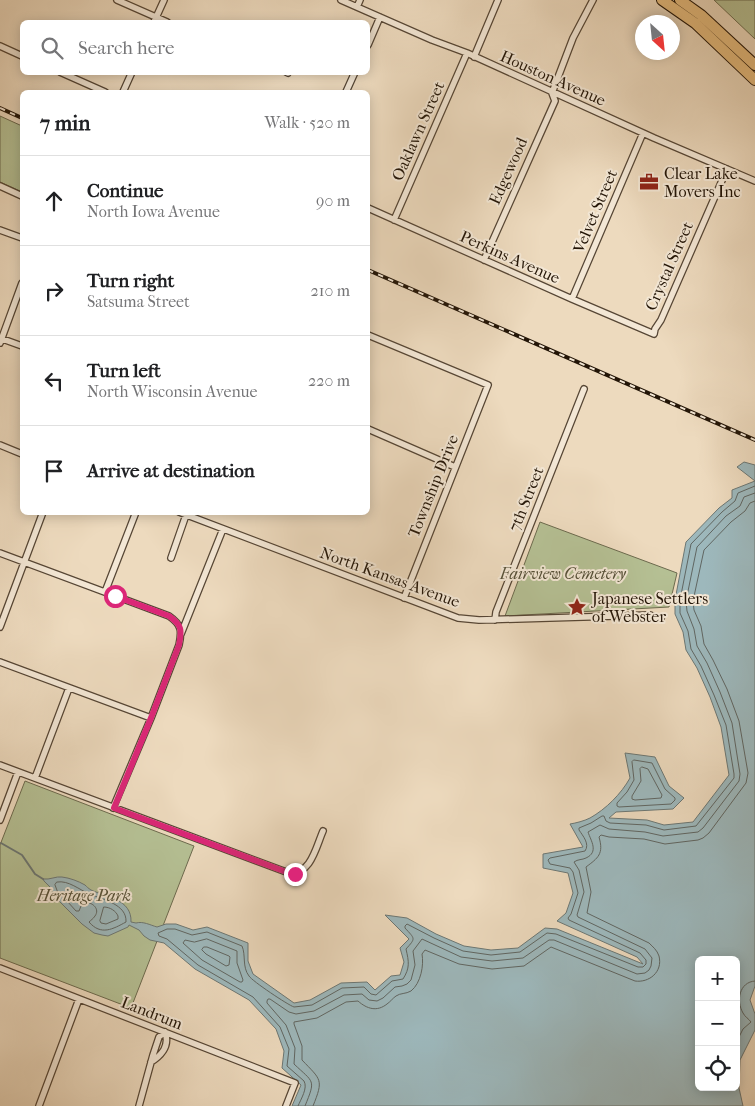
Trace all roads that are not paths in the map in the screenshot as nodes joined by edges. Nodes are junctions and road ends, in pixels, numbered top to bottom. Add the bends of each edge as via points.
1 (117, 0) edge
2 (164, 0) edge
3 (340, 0) edge
4 (360, 0) edge
5 (498, 0) edge
6 (593, 0) edge
7 (662, 0) edge
8 (680, 0) edge
9 (357, 7) junction
10 (380, 17) junction
11 (155, 20) edge
12 (370, 40) edge
13 (0, 46) edge
14 (467, 54) junction
15 (20, 55) edge
16 (474, 57) junction
17 (755, 65) edge
18 (67, 75) edge
19 (131, 75) edge
20 (354, 75) edge
21 (755, 80) edge
22 (100, 90) edge
23 (124, 90) edge
24 (347, 90) edge
25 (552, 92) junction
26 (644, 133) junction
27 (727, 169) junction
28 (755, 182) edge
29 (0, 186) edge
30 (20, 195) edge
31 (370, 209) edge
32 (394, 220) junction
33 (0, 230) edge
34 (20, 237) edge
35 (484, 260) junction
36 (20, 288) edge
37 (572, 299) junction
38 (642, 330) joint
39 (370, 336) edge
40 (1, 340) edge
41 (20, 345) edge
42 (584, 389) dead end
43 (370, 430) edge
44 (0, 445) edge
45 (20, 453) edge
46 (455, 467) junction
47 (42, 515) edge
48 (135, 515) edge
49 (186, 515) joint
50 (223, 529) junction
51 (0, 553) edge
52 (171, 558) dead end
53 (24, 562) junction
54 (105, 592) junction
55 (404, 598) junction
56 (661, 619) dead end
57 (495, 620) junction
58 (0, 627) edge
59 (181, 634) junction
60 (0, 662) edge
61 (69, 688) junction
62 (151, 718) junction
63 (0, 765) edge
64 (18, 772) junction
65 (35, 778) junction
66 (114, 808) junction
67 (0, 820) edge
68 (323, 831) dead end
69 (0, 968) edge
70 (79, 999) junction
71 (165, 1032) junction
72 (151, 1062) junction
73 (38, 1106) edge
74 (139, 1106) edge
75 (286, 1106) edge

1 - 11 street
2 - 11 street
3 - 9 street, Houston Avenue
4 - 9 street
5 - 16 street
6 - 25 street, Edgewood
7 - 21 main road via 695,23
8 - 17 main road
9 - 10 street, Houston Avenue
10 - 12 street
10 - 14 street, Houston Avenue
13 - 15 street
14 - 16 street, Houston Avenue
14 - 32 street, Oaklawn Street
16 - 25 street, Houston Avenue
18 - 22 street
19 - 23 street
20 - 24 street
25 - 26 street, Houston Avenue
25 - 35 street, Edgewood via 555,101
26 - 27 street, Houston Avenue
26 - 37 street, Velvet Street
27 - 28 street, Houston Avenue
27 - 38 street, Crystal Street via 654,334
29 - 30 street
31 - 32 street, Perkins Avenue
32 - 35 street, Perkins Avenue
33 - 34 street
35 - 37 street, Perkins Avenue
36 - 40 street
37 - 38 street, Perkins Avenue
39 - 46 street, Township Drive via 488,385
40 - 41 street
42 - 57 street, 7th Street
43 - 46 street
44 - 45 street
46 - 55 street, Township Drive
47 - 53 street
48 - 54 street
49 - 50 street, North Kansas Avenue
49 - 52 street
50 - 55 street, North Kansas Avenue
50 - 59 street
51 - 53 street
53 - 54 street
53 - 58 street
54 - 59 street via 169,616 176,621
55 - 57 street, North Kansas Avenue via 458,618
56 - 57 street, North Kansas Avenue via 650,616
59 - 62 street
60 - 61 street
61 - 62 street
61 - 65 street
62 - 66 street
63 - 64 street
64 - 65 street
64 - 67 street
65 - 66 street
66 - 68 street via 295,874 309,865
69 - 70 street, Landrum
70 - 71 street, Landrum
70 - 73 street
71 - 72 street via 159,1038
71 - 72 street via 168,1039 165,1048
71 - 75 street, Landrum via 295,1083
72 - 74 street

